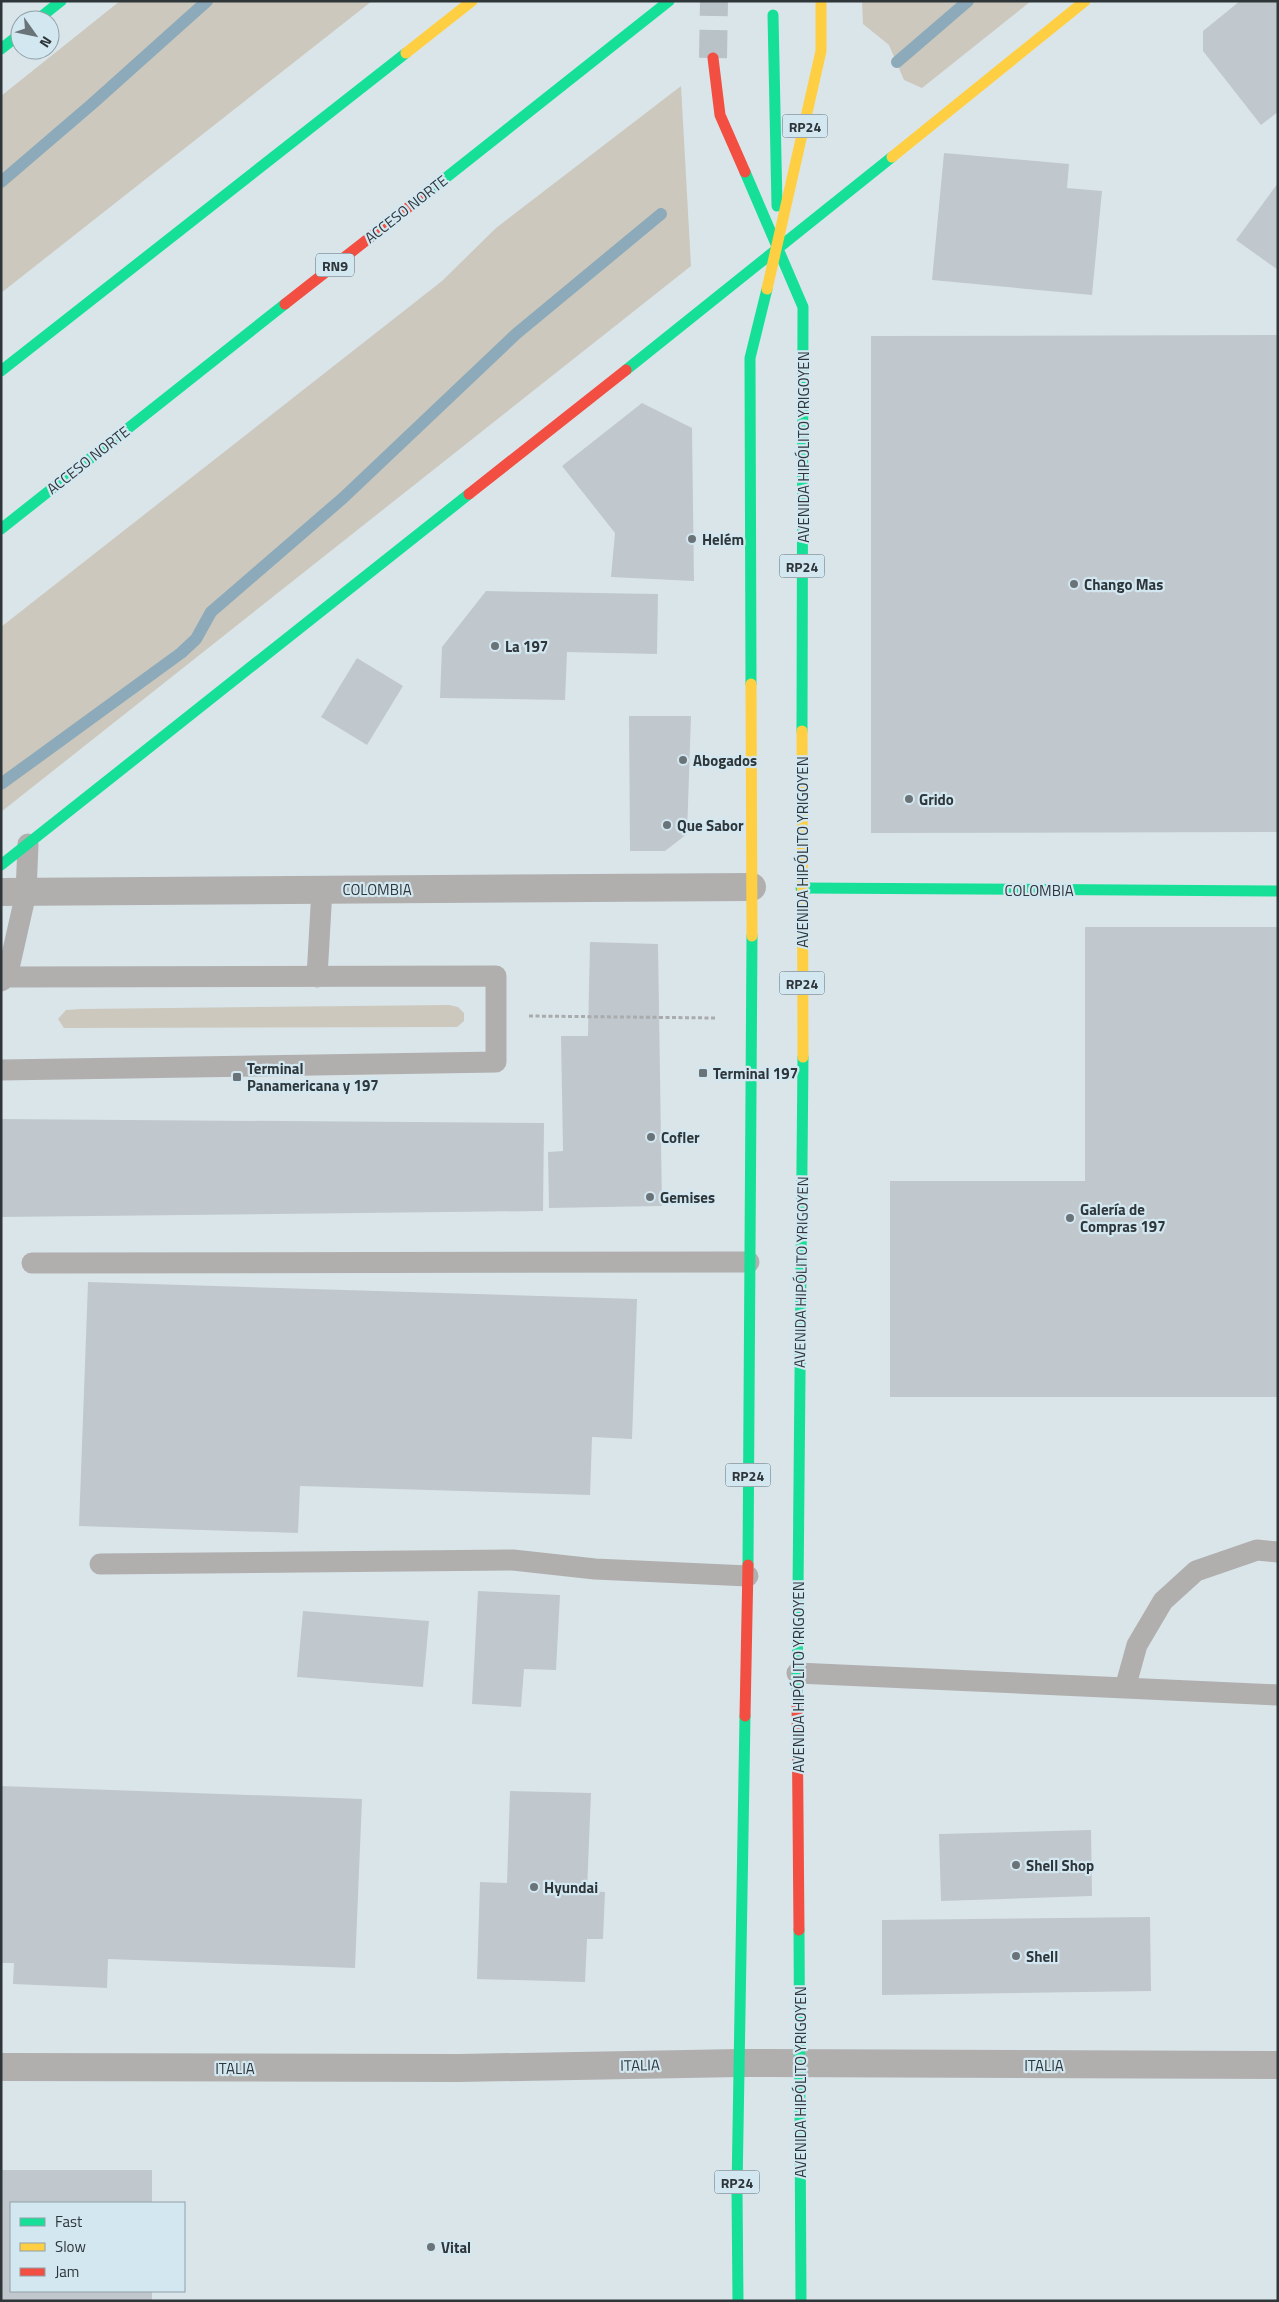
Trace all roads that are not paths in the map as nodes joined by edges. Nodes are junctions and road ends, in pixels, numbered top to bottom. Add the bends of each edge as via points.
1 (61, 1) edge
2 (472, 1) edge
3 (668, 1) edge
4 (821, 1) edge
5 (1085, 1) edge
6 (50, 10) edge
7 (772, 15) dead end
8 (713, 58) tunnel mouth
9 (778, 250) junction
10 (1, 371) edge
11 (1, 529) edge
12 (28, 844) junction
13 (1, 865) edge
14 (752, 887) junction
15 (801, 888) junction
16 (322, 889) junction
17 (1278, 891) edge
18 (14, 892) edge
19 (317, 976) junction
20 (4, 979) edge
21 (1, 1070) edge
22 (749, 1262) junction
23 (32, 1263) dead end
24 (1278, 1552) edge
25 (100, 1564) dead end
26 (748, 1576) junction
27 (797, 1673) junction
28 (1125, 1688) junction
29 (1278, 1694) edge
30 (740, 2063) junction
31 (801, 2065) junction
32 (1278, 2065) edge
33 (1, 2067) edge
34 (738, 2301) edge
35 (801, 2301) edge

1 - 6 main road
2 - 10 main road
3 - 11 main road, ACCESO NORTE / RN9
4 - 9 main road, AVENIDA HIPÓLITO YRIGOYEN / RP24 via 821,51
5 - 9 main road
7 - 9 main road, AVENIDA HIPÓLITO YRIGOYEN / RP24
8 - 9 main road, AVENIDA HIPÓLITO YRIGOYEN / RP24 via 720,115
9 - 12 main road
9 - 14 main road, AVENIDA HIPÓLITO YRIGOYEN / RP24 via 750,358
9 - 15 main road, AVENIDA HIPÓLITO YRIGOYEN / RP24 via 803,307
12 - 13 main road
12 - 18 lane
14 - 16 street, COLOMBIA
14 - 22 main road, AVENIDA HIPÓLITO YRIGOYEN / RP24
15 - 17 main road, COLOMBIA
15 - 27 main road, AVENIDA HIPÓLITO YRIGOYEN / RP24 via 803,1040
16 - 18 street, COLOMBIA
16 - 19 lane
18 - 20 lane
19 - 20 lane
19 - 21 lane via 496,976 496,1062
22 - 23 lane
22 - 26 main road, AVENIDA HIPÓLITO YRIGOYEN / RP24
24 - 28 lane via 1257,1550 1196,1571 1164,1601 1137,1645
25 - 26 lane via 513,1560 595,1569
26 - 30 main road, AVENIDA HIPÓLITO YRIGOYEN / RP24
27 - 28 lane
27 - 31 main road, AVENIDA HIPÓLITO YRIGOYEN / RP24
28 - 29 lane
30 - 31 street, ITALIA
30 - 33 street, ITALIA via 459,2068
30 - 34 main road, AVENIDA HIPÓLITO YRIGOYEN / RP24 via 736,2189
31 - 32 street, ITALIA
31 - 35 main road, AVENIDA HIPÓLITO YRIGOYEN / RP24

